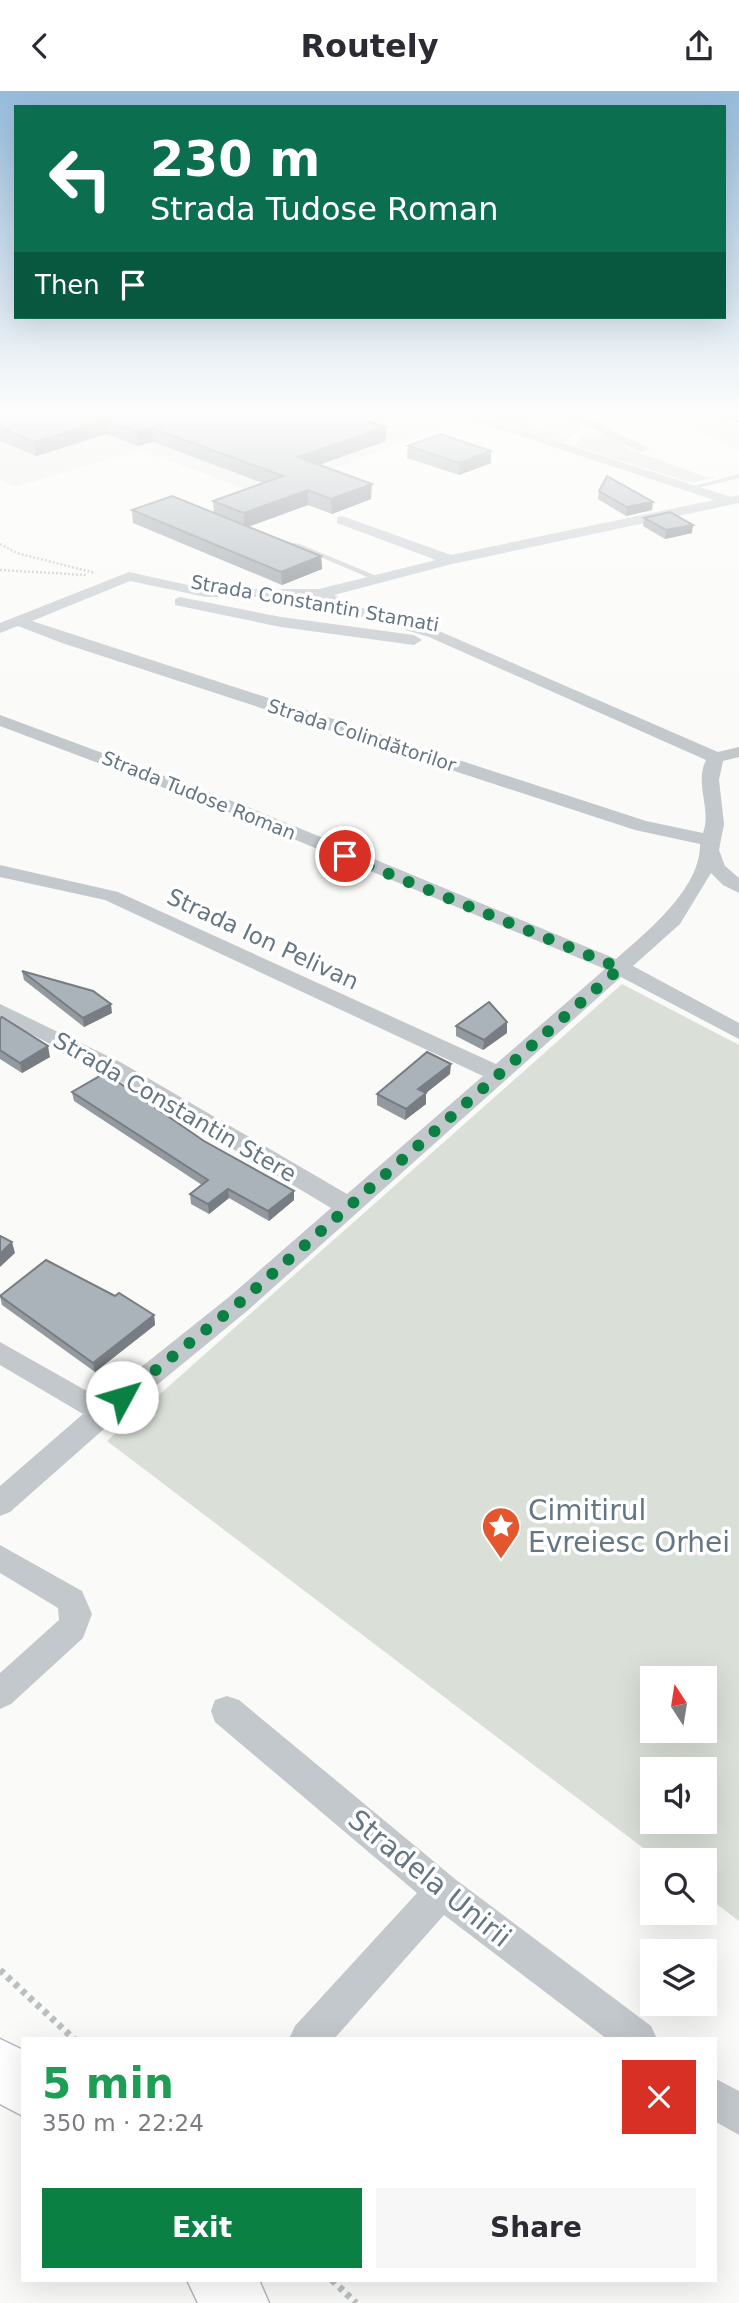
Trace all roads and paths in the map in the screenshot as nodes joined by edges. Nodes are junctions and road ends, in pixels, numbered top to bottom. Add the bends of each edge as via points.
1 (671, 515) edge
2 (342, 520) dead end
3 (267, 541) edge
4 (0, 544) edge
5 (450, 560) junction
6 (0, 570) edge
7 (106, 579) junction
8 (382, 580) junction
9 (319, 593) junction
10 (19, 621) junction
11 (0, 628) edge
12 (474, 652) junction
13 (0, 720) edge
14 (739, 752) edge
15 (716, 758) junction
16 (710, 848) junction
17 (0, 871) edge
18 (739, 887) edge
19 (620, 968) junction
20 (0, 1010) edge
21 (739, 1032) edge
22 (498, 1074) junction
23 (349, 1207) junction
24 (0, 1352) edge
25 (103, 1413) junction
26 (0, 1504) edge
27 (0, 1558) edge
28 (0, 1694) edge
29 (228, 1711) dead end
30 (442, 1891) junction
31 (0, 1970) edge
32 (72, 2037) edge
33 (311, 2037) edge
34 (635, 2037) edge
35 (0, 2066) edge
36 (21, 2086) edge
37 (717, 2099) edge
38 (739, 2115) edge
39 (219, 2282) edge
40 (334, 2282) edge
41 (239, 2303) edge
42 (356, 2303) edge

1 - 5 street
2 - 5 street
3 - 8 lane via 298,545
4 - 7 path
5 - 8 street
6 - 7 path
7 - 9 street via 129,576 206,593
7 - 10 street
7 - 12 street, Strada Constantin Stamati via 211,610
8 - 9 street
9 - 12 street, Strada Constantin Stamati via 351,609 434,634
10 - 11 street
10 - 16 street, Strada Colindătorilor
12 - 15 street, Strada Constantin Stamati
13 - 19 street, Strada Tudose Roman via 242,811
14 - 15 street
15 - 16 street via 709,769 716,823
16 - 18 street via 724,878
16 - 19 street via 673,920
17 - 22 street, Strada Ion Pelivan via 111,896
19 - 21 street, Strada Tudose Roman
19 - 22 street
20 - 23 street, Strada Constantin Stere via 114,1069
22 - 23 street
23 - 25 street
24 - 25 street
25 - 26 street
27 - 28 street via 71,1600 76,1615 72,1628
29 - 30 street, Stradela Unirii
30 - 33 street
30 - 34 street, Stradela Unirii
31 - 32 path
35 - 36 street
37 - 38 street
39 - 41 street
40 - 42 path

